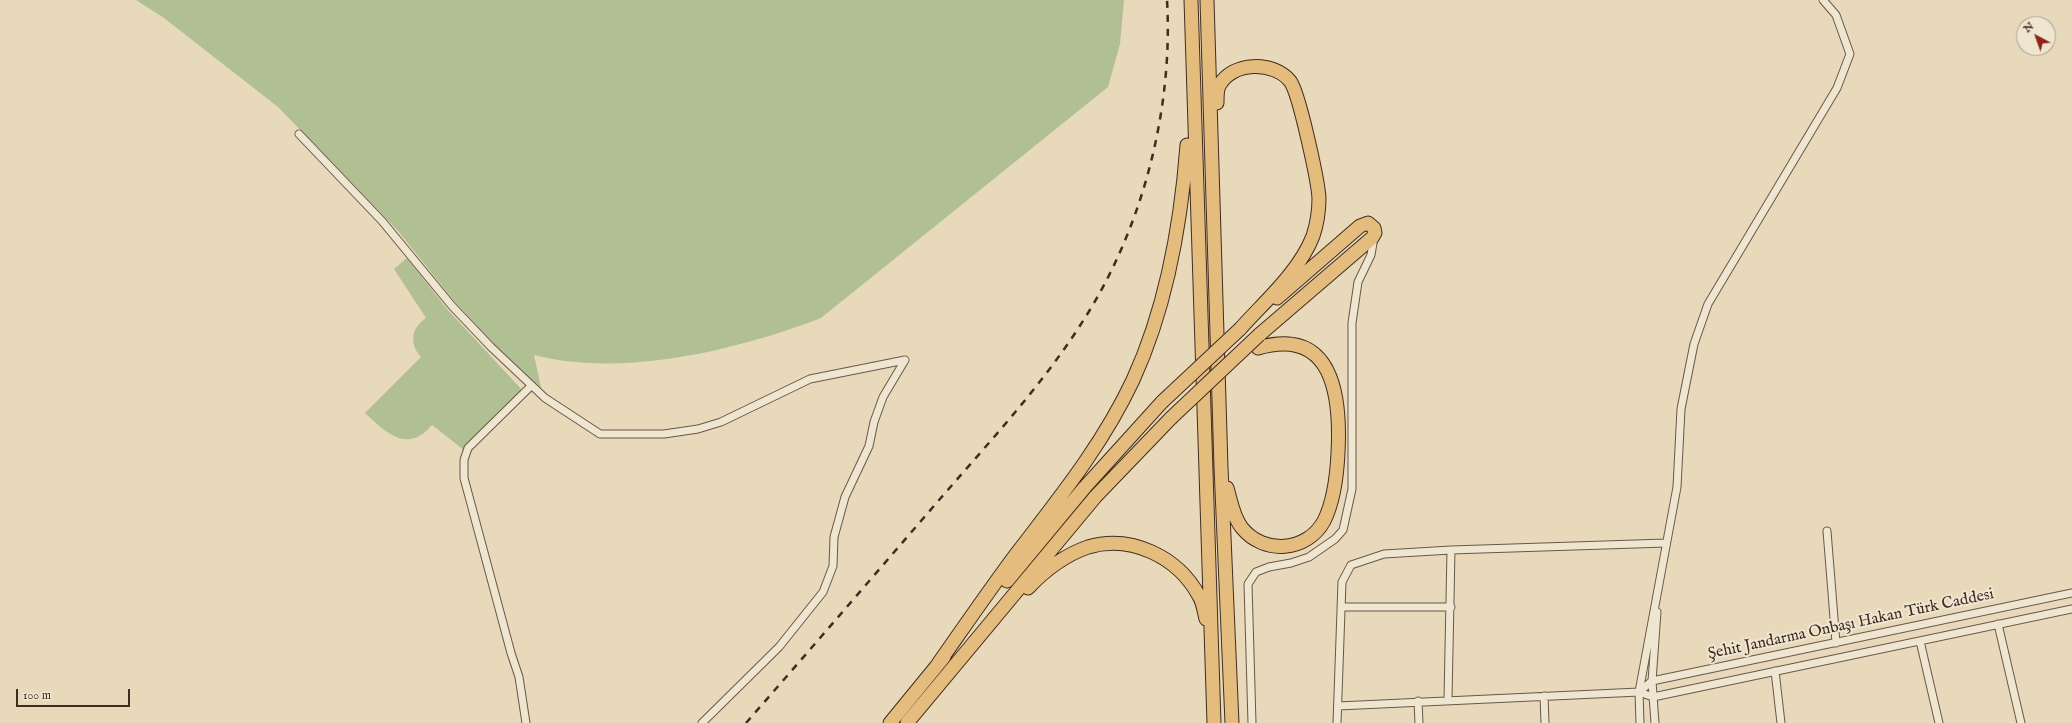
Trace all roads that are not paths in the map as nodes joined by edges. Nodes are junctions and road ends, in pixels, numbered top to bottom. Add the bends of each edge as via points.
1 (1191, 0) edge
2 (1207, 0) edge
3 (1823, 0) edge
4 (1192, 83) junction
5 (299, 134) dead end
6 (1212, 150) junction
7 (1374, 236) junction
8 (1240, 329) junction
9 (531, 386) junction
10 (1171, 418) junction
11 (1221, 467) junction
12 (1827, 531) dead end
13 (1666, 543) junction
14 (1451, 550) junction
15 (1660, 570) junction
16 (2072, 593) edge
17 (1341, 607) junction
18 (1450, 607) junction
19 (2072, 609) edge
20 (1998, 624) junction
21 (1212, 638) junction
22 (1920, 640) junction
23 (1836, 643) junction
24 (938, 664) junction
25 (950, 671) junction
26 (1775, 671) junction
27 (1652, 681) junction
28 (1639, 692) junction
29 (1544, 696) junction
30 (1653, 696) junction
31 (1448, 699) junction
32 (1418, 701) junction
33 (1338, 706) junction
34 (526, 723) edge
35 (702, 723) edge
36 (890, 723) edge
37 (907, 723) edge
38 (1214, 723) edge
39 (1232, 723) edge
40 (1252, 723) edge
41 (1337, 723) edge
42 (1419, 723) edge
43 (1545, 723) edge
44 (1640, 723) edge
45 (1655, 723) edge
46 (1781, 723) edge
47 (1938, 723) edge
48 (2021, 723) edge

1 - 4 highway
2 - 6 highway
3 - 13 street via 1836,15 1850,54 1837,88 1708,304 1694,344 1681,408 1677,487
4 - 21 highway
4 - 24 highway via 1186,164 1174,246 1159,310 1133,379 1088,459
5 - 9 street via 382,221 471,327
6 - 8 highway via 1218,86 1227,76 1244,68 1259,66 1274,70 1290,80 1297,94 1318,190 1318,217 1312,239 1301,260
6 - 11 highway
7 - 8 highway via 1374,228 1370,224 1360,226
7 - 10 highway, bridge via 1259,335
7 - 40 street via 1373,248 1358,282 1352,323 1352,489 1343,530 1324,548 1309,557 1292,563 1269,566 1256,572 1248,584
8 - 24 highway, bridge via 1162,402 1085,487
9 - 34 street via 468,448 463,472 519,677
9 - 35 street via 600,434 676,434 721,422 810,379 905,360 883,397 869,446 845,497 834,537 833,566 824,592 779,647
10 - 11 highway, bridge via 1258,348 1283,343 1297,345 1320,359 1330,377 1337,412 1338,445 1332,495 1324,521 1313,534 1291,546 1276,547 1247,533 1236,517
10 - 25 highway via 1096,496
11 - 39 highway
12 - 23 street
13 - 14 street
13 - 15 street
14 - 17 street via 1384,554 1351,564 1342,582
14 - 18 street
15 - 27 street
15 - 28 street
16 - 23 street, Şehit Jandarma Onbaşı Hakan Türk Caddesi
17 - 18 street
17 - 33 street
18 - 31 street
19 - 20 street, Şehit Jandarma Onbaşı Hakan Türk Caddesi
20 - 22 street, Şehit Jandarma Onbaşı Hakan Türk Caddesi
20 - 48 street
21 - 25 highway via 1200,597 1186,576 1175,566 1143,548 1102,544 1074,553 1046,572
21 - 38 highway
22 - 26 street, Şehit Jandarma Onbaşı Hakan Türk Caddesi
22 - 47 street
23 - 27 street, Şehit Jandarma Onbaşı Hakan Türk Caddesi
24 - 36 highway
25 - 37 highway
26 - 30 street, Şehit Jandarma Onbaşı Hakan Türk Caddesi
26 - 46 street
27 - 28 street, Şehit Jandarma Onbaşı Hakan Türk Caddesi
27 - 30 street
28 - 29 street, Şehit Jandarma Onbaşı Hakan Türk Caddesi
28 - 30 street, Şehit Jandarma Onbaşı Hakan Türk Caddesi
28 - 44 street
29 - 31 street, Şehit Jandarma Onbaşı Hakan Türk Caddesi
29 - 43 street
30 - 45 street
31 - 32 street, Şehit Jandarma Onbaşı Hakan Türk Caddesi
32 - 33 street, Şehit Jandarma Onbaşı Hakan Türk Caddesi
32 - 42 street
33 - 41 street

